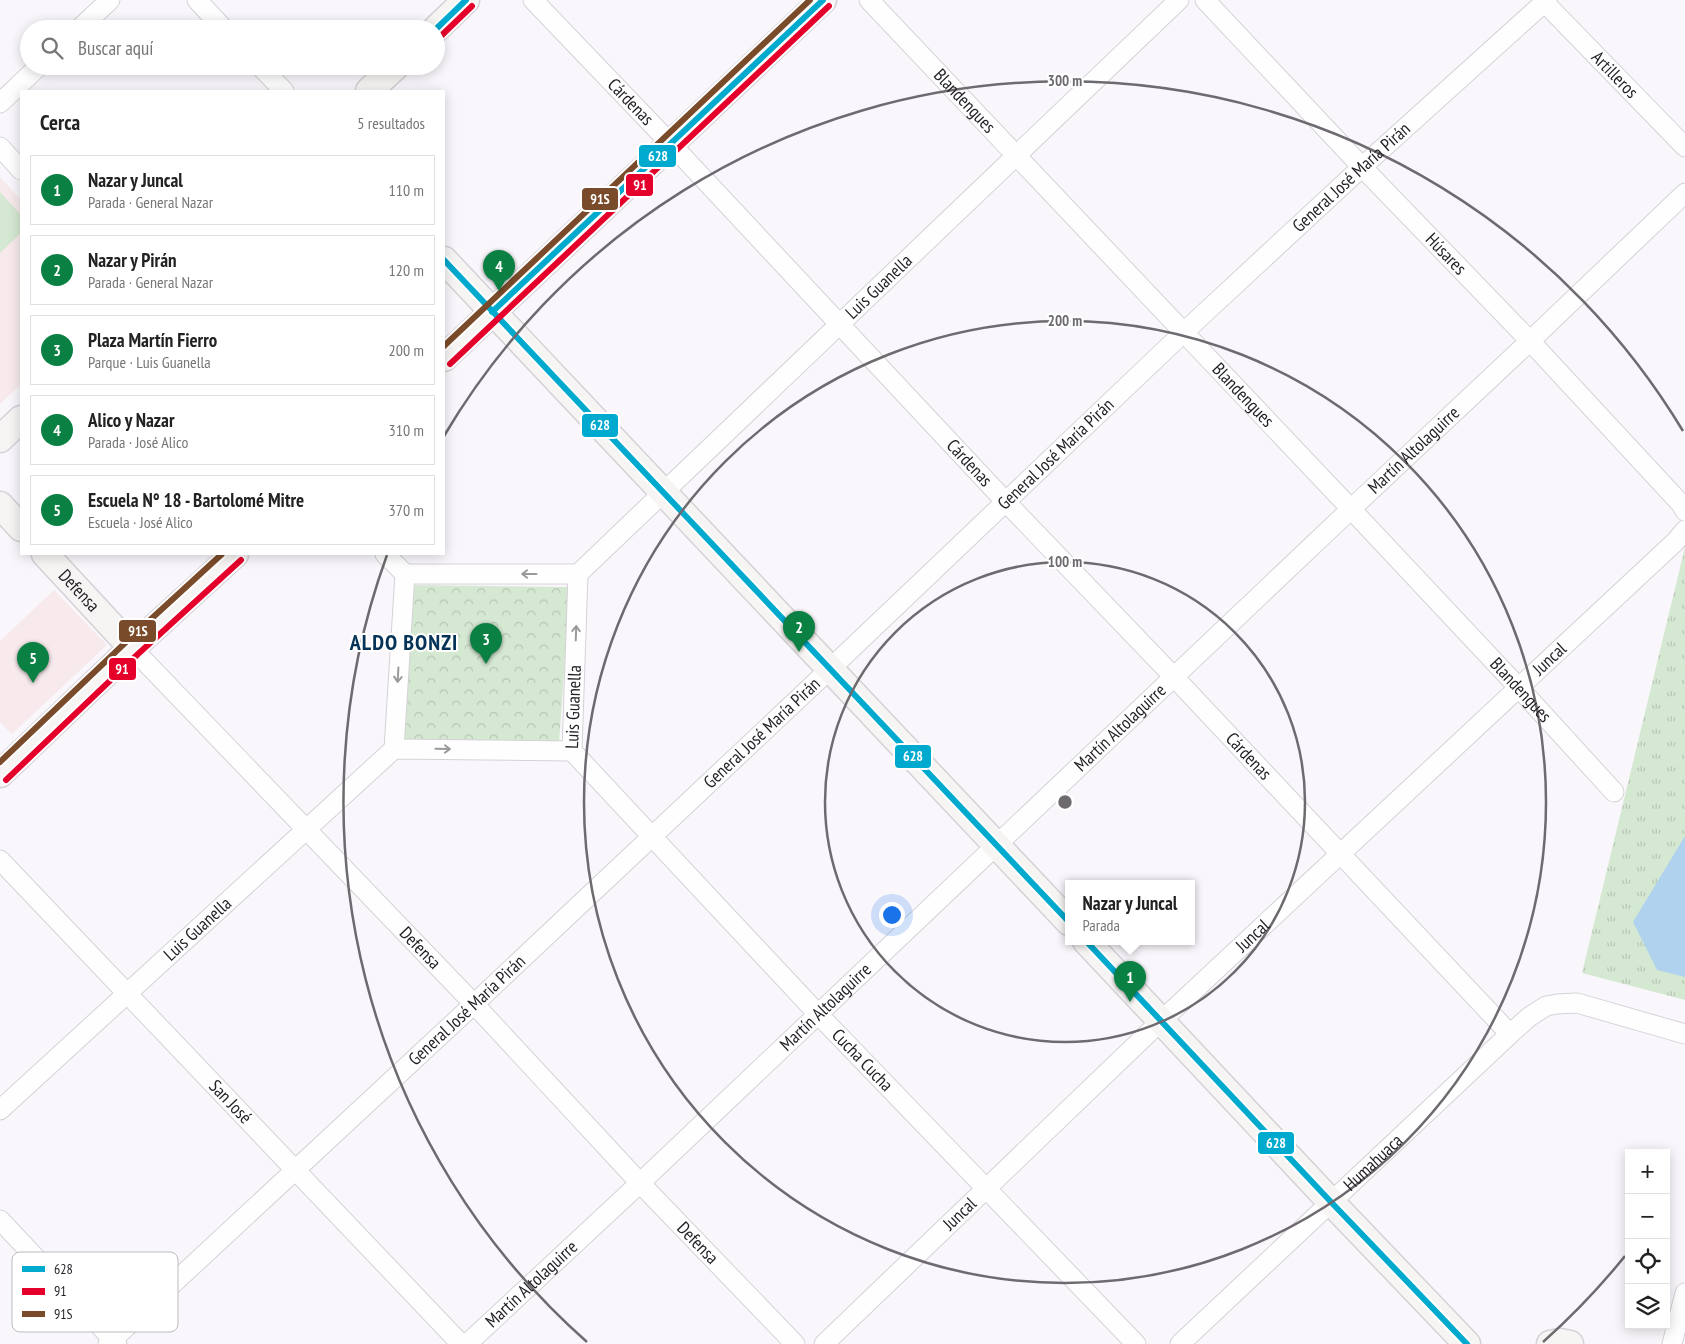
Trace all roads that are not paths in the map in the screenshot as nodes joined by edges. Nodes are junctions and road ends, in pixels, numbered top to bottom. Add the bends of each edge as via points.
1 (110, 0) edge
2 (197, 0) edge
3 (466, 0) edge
4 (533, 0) edge
5 (823, 0) edge
6 (868, 0) edge
7 (1179, 0) edge
8 (1205, 0) edge
9 (1546, 2) edge
10 (89, 20) edge
11 (216, 20) edge
12 (445, 20) edge
13 (30, 75) edge
14 (269, 75) edge
15 (386, 75) edge
16 (283, 90) edge
17 (370, 90) edge
18 (0, 103) edge
19 (670, 143) junction
20 (0, 147) edge
21 (1685, 148) edge
22 (1015, 155) junction
23 (1362, 167) junction
24 (20, 169) edge
25 (1685, 194) edge
26 (445, 261) edge
27 (492, 312) junction
28 (839, 323) junction
29 (1184, 333) junction
30 (1530, 342) junction
31 (445, 357) edge
32 (20, 420) edge
33 (0, 440) edge
34 (664, 493) junction
35 (1005, 501) junction
36 (0, 505) edge
37 (1351, 509) junction
38 (1685, 511) edge
39 (20, 527) edge
40 (1685, 530) edge
41 (46, 555) edge
42 (234, 555) edge
43 (386, 555) edge
44 (405, 574) junction
45 (578, 574) junction
46 (132, 648) junction
47 (830, 668) junction
48 (1174, 677) junction
49 (1520, 688) junction
50 (394, 749) junction
51 (572, 751) junction
52 (0, 774) edge
53 (1614, 792) dead end
54 (306, 829) junction
55 (651, 837) junction
56 (996, 844) junction
57 (1341, 854) junction
58 (0, 860) edge
59 (1065, 918) edge
60 (1090, 945) edge
61 (128, 995) junction
62 (474, 1004) junction
63 (817, 1013) junction
64 (1161, 1021) junction
65 (1510, 1034) junction
66 (1685, 1034) edge
67 (0, 1110) edge
68 (295, 1170) junction
69 (640, 1182) junction
70 (986, 1190) junction
71 (1331, 1202) junction
72 (0, 1220) edge
73 (30, 1252) edge
74 (178, 1281) edge
75 (1685, 1293) edge
76 (104, 1332) edge
77 (124, 1332) edge
78 (113, 1342) edge
79 (461, 1344) edge
80 (467, 1344) edge
81 (795, 1344) edge
82 (824, 1344) edge
83 (1136, 1344) edge
84 (1180, 1344) edge
85 (1467, 1344) edge
86 (1550, 1344) edge
87 (1570, 1344) edge
88 (1672, 1344) edge

1 - 10 street
2 - 11 street
3 - 12 street
4 - 19 street, Cárdenas
5 - 19 street
6 - 22 street, Blandengues
7 - 22 street, Luis Guanella
8 - 23 street, Húsares
9 - 21 street, Artilleros
9 - 23 street, General José María Pirán
13 - 18 street
14 - 16 street
15 - 17 street
19 - 27 street
19 - 28 street, Cárdenas
20 - 24 street
22 - 28 street, Luis Guanella
22 - 29 street, Blandengues
23 - 29 street, General José María Pirán
23 - 30 street, Húsares
25 - 30 street, Martín Altolaguirre
26 - 27 street
27 - 31 street
27 - 34 street
28 - 34 street, Luis Guanella
28 - 35 street, Cárdenas
29 - 35 street, General José María Pirán
29 - 37 street, Blandengues
30 - 37 street, Martín Altolaguirre
30 - 38 street, Húsares
32 - 33 street
34 - 45 street, Luis Guanella
34 - 47 street
35 - 47 street, General José María Pirán
35 - 48 street, Cárdenas
36 - 39 street
37 - 48 street, Martín Altolaguirre
37 - 49 street, Blandengues
40 - 49 street, Juncal
41 - 46 street, Defensa
42 - 46 street
43 - 44 street
45 -> 44 street
44 -> 50 street
51 -> 45 street, Luis Guanella
46 - 52 street
46 - 54 street, Defensa
47 - 55 street, General José María Pirán
47 - 56 street
48 - 56 street, Martín Altolaguirre
48 - 57 street, Cárdenas
49 - 53 street, Blandengues
49 - 57 street, Juncal
50 -> 51 street, Luis Guanella
50 - 54 street, Luis Guanella
51 - 55 street, Cucha Cucha
54 - 61 street, Luis Guanella
54 - 62 street, Defensa
55 - 62 street, General José María Pirán
55 - 63 street, Cucha Cucha
56 - 59 street
56 - 63 street, Martín Altolaguirre
57 - 64 street, Juncal
57 - 65 street, Cárdenas
58 - 61 street, San José
60 - 64 street
61 - 67 street, Luis Guanella
61 - 68 street, San José
62 - 68 street, General José María Pirán
62 - 69 street, Defensa
63 - 69 street, Martín Altolaguirre
63 - 70 street, Cucha Cucha
64 - 70 street, Juncal
64 - 71 street
65 - 66 street, Humahuaca via 1546,1006 1577,1003
65 - 71 street, Humahuaca
68 - 74 street, General José María Pirán
68 - 79 street, San José
69 - 80 street, Martín Altolaguirre
69 - 81 street, Defensa
70 - 82 street, Juncal
70 - 83 street, Cucha Cucha
71 - 84 street, Humahuaca
71 - 85 street
72 - 73 street
75 - 88 street
76 - 78 street
77 - 78 street, General José María Pirán
86 - 87 street

